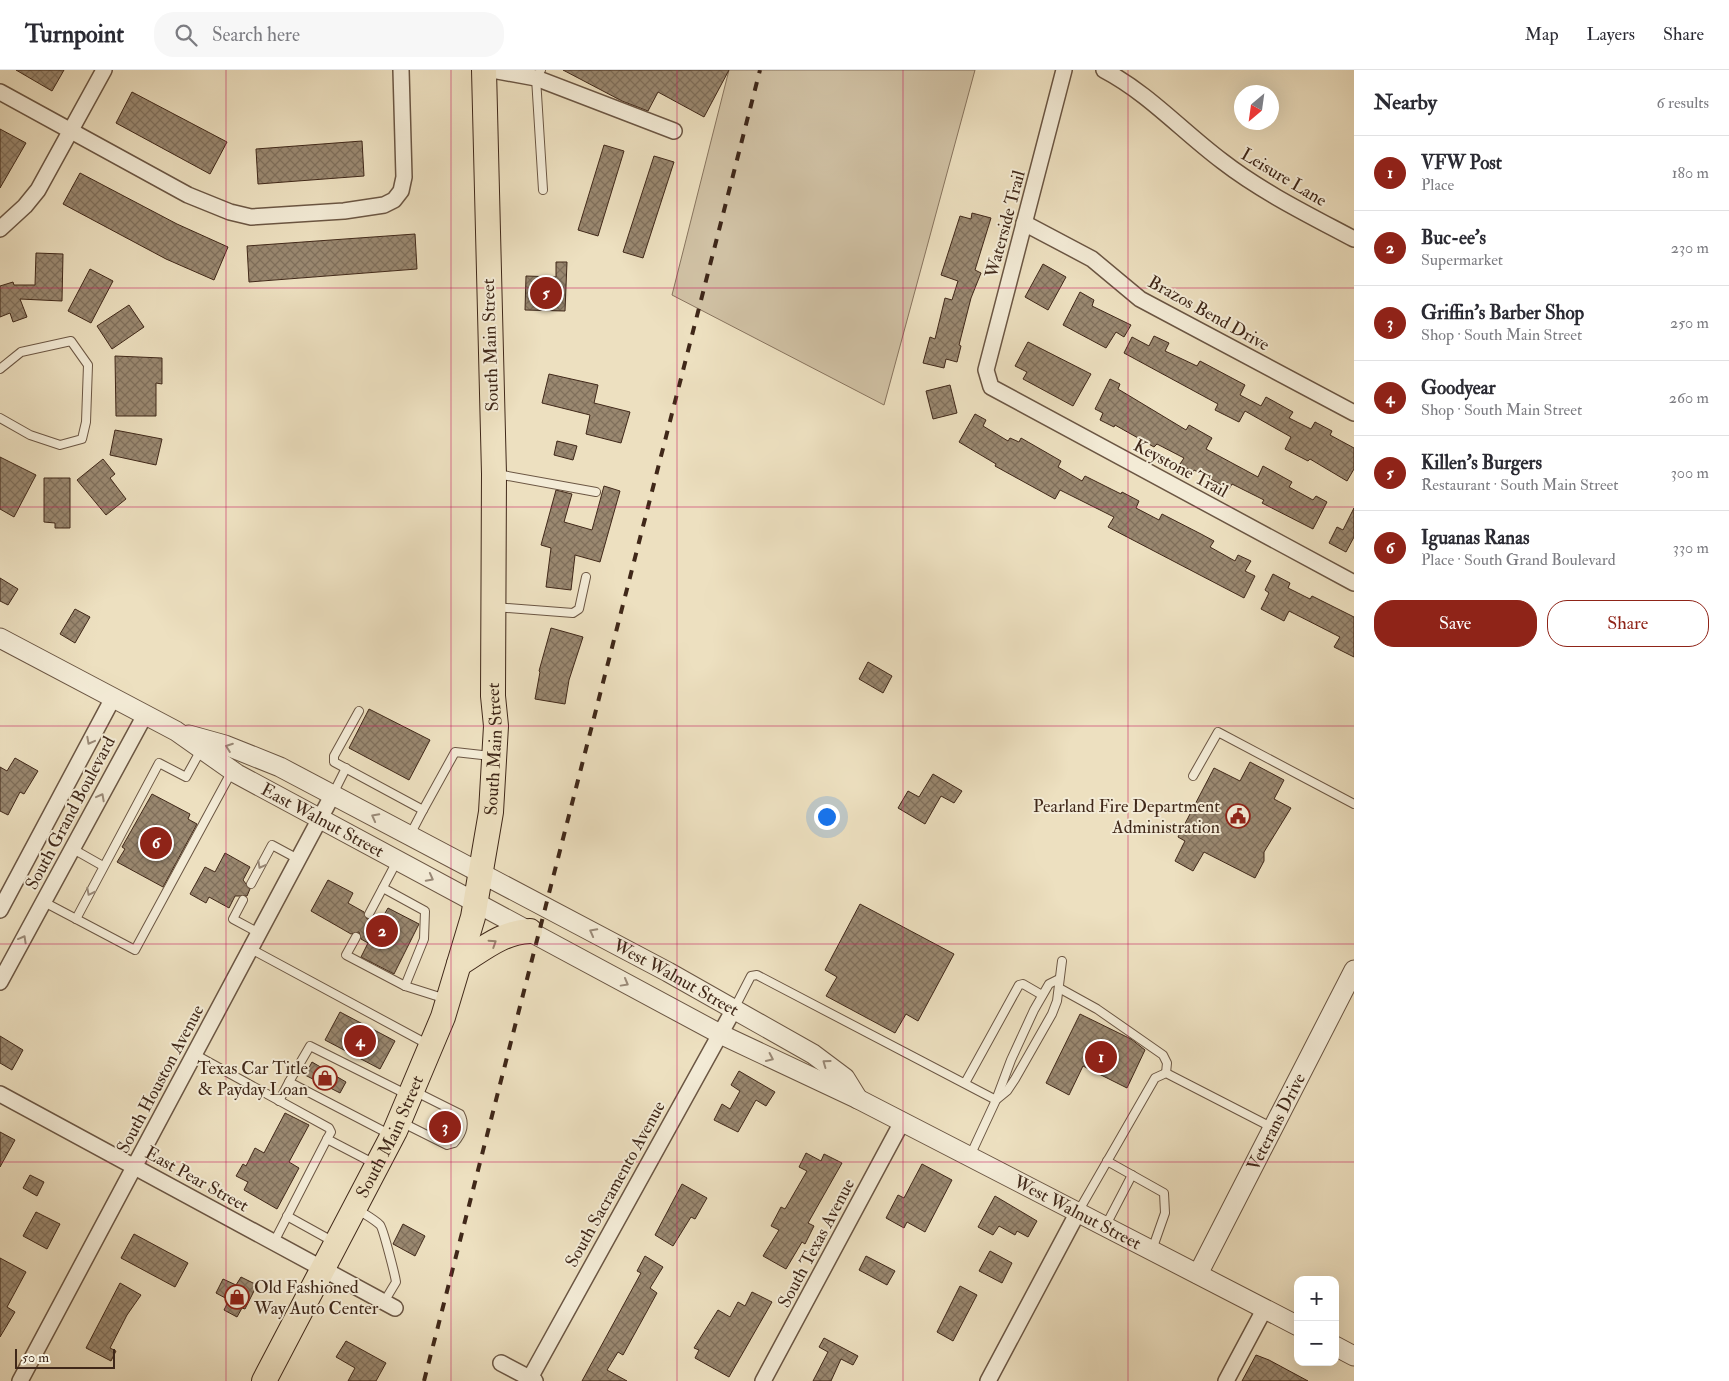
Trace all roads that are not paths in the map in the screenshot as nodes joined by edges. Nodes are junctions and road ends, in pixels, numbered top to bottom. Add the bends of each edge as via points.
1 (104, 70) edge
2 (402, 70) edge
3 (484, 70) edge
4 (492, 70) edge
5 (1064, 70) edge
6 (1104, 70) edge
7 (539, 74) edge
8 (0, 92) edge
9 (71, 129) junction
10 (674, 131) dead end
11 (543, 190) dead end
12 (1024, 223) junction
13 (0, 229) edge
14 (1354, 239) edge
15 (0, 369) edge
16 (991, 387) joint
17 (1354, 413) edge
18 (0, 418) edge
19 (494, 474) junction
20 (596, 492) dead end
21 (586, 577) dead end
22 (1354, 583) edge
23 (493, 607) junction
24 (0, 638) edge
25 (113, 698) junction
26 (359, 711) dead end
27 (145, 715) junction
28 (204, 744) junction
29 (494, 756) junction
30 (346, 768) junction
31 (232, 771) junction
32 (1193, 776) dead end
33 (332, 794) junction
34 (1354, 804) edge
35 (423, 810) junction
36 (320, 819) junction
37 (410, 835) junction
38 (73, 849) junction
39 (298, 859) junction
40 (397, 860) junction
41 (103, 866) junction
42 (480, 872) junction
43 (251, 884) dead end
44 (383, 888) junction
45 (243, 900) dead end
46 (44, 902) junction
47 (475, 902) junction
48 (0, 910) edge
49 (368, 914) dead end
50 (76, 919) junction
51 (530, 931) junction
52 (259, 933) junction
53 (356, 937) dead end
54 (251, 949) junction
55 (1062, 961) dead end
56 (459, 964) junction
57 (1354, 970) edge
58 (0, 982) edge
59 (1059, 983) junction
60 (405, 986) junction
61 (1042, 995) junction
62 (449, 1000) junction
63 (734, 1009) junction
64 (720, 1034) junction
65 (431, 1046) junction
66 (194, 1054) junction
67 (1166, 1073) junction
68 (289, 1082) junction
69 (964, 1083) junction
70 (411, 1093) junction
71 (0, 1094) edge
72 (858, 1098) junction
73 (996, 1100) junction
74 (279, 1101) junction
75 (902, 1122) junction
76 (1273, 1128) junction
77 (396, 1129) junction
78 (327, 1140) junction
79 (970, 1156) junction
80 (1107, 1162) junction
81 (378, 1166) junction
82 (135, 1167) junction
83 (1132, 1175) junction
84 (355, 1207) junction
85 (1078, 1212) junction
86 (287, 1216) junction
87 (1106, 1225) junction
88 (274, 1242) junction
89 (336, 1244) junction
90 (1152, 1250) junction
91 (323, 1269) junction
92 (1198, 1274) junction
93 (389, 1305) joint
94 (1265, 1308) junction
95 (1294, 1324) edge
96 (1339, 1348) edge
97 (1354, 1356) edge
98 (501, 1363) dead end
99 (26, 1379) edge
100 (533, 1380) edge
101 (264, 1381) edge
102 (763, 1381) edge
103 (988, 1381) edge
104 (1226, 1381) edge

1 - 9 street
2 - 9 street via 404,177 401,191 384,205 251,217 230,212 188,195
3 - 19 main road, South Main Street
4 - 7 street
5 - 12 street, Waterside Trail
6 - 14 street, Leisure Lane via 1131,86 1222,162 1276,197
7 - 10 street
7 - 11 lane
8 - 9 street
9 - 13 street via 38,190
12 - 16 street, Waterside Trail via 986,370
12 - 17 street, Brazos Bend Drive via 1092,260 1140,299
15 - 18 lane via 21,352 71,341 88,365 86,422 82,439 60,445 30,435
16 - 22 street, Keystone Trail
19 - 20 lane
19 - 23 main road, South Main Street
21 - 23 lane via 579,609 573,614
23 - 29 main road, South Main Street
24 - 25 street, East Walnut Street
25 - 27 street, East Walnut Street
25 -> 48 street, South Grand Boulevard
26 - 30 lane via 334,756 334,762
27 - 28 street, East Walnut Street
38 -> 27 street, South Grand Boulevard
28 - 31 street, East Walnut Street
33 -> 28 street, East Walnut Street via 280,767
28 - 41 lane via 186,777 159,763
29 - 35 lane via 455,752
29 - 42 main road, South Main Street via 491,812
30 - 33 lane
30 - 35 lane
31 - 36 street, East Walnut Street
31 - 50 lane via 135,950
32 - 34 lane via 1218,732
33 - 36 street, South Houston Avenue
37 -> 33 street, East Walnut Street
35 - 37 lane
36 - 39 street, South Houston Avenue
36 - 40 street, East Walnut Street
37 - 42 street, East Walnut Street
38 - 41 lane
38 - 46 street, South Grand Boulevard
39 -> 43 lane via 272,845
39 - 52 street, South Houston Avenue
40 - 44 lane
40 -> 47 street, East Walnut Street
41 -> 50 lane
42 - 47 main road, South Main Street
63 -> 42 street, West Walnut Street
44 - 49 lane
44 - 60 lane via 425,911 424,939
45 - 52 lane via 233,919
46 - 50 lane
58 -> 46 street, South Grand Boulevard
47 - 51 street, West Walnut Street
47 - 56 main road, South Main Street
56 -> 51 main road via 499,938
51 -> 64 street, West Walnut Street
52 - 54 street, South Houston Avenue
53 - 60 lane via 346,955
54 - 65 lane
54 - 66 street, South Houston Avenue
55 - 59 lane
56 - 62 main road, South Main Street
57 - 76 street, Veterans Drive
59 - 61 lane via 1049,984
59 - 67 lane via 1164,1055
59 - 73 lane via 1052,1014 1007,1091
60 - 62 lane
61 - 69 lane via 1023,984 1019,985
61 - 73 lane via 1010,1060
62 - 65 main road, South Main Street
63 - 64 street, South Sacramento Avenue
63 - 69 lane via 750,976 757,975
72 -> 63 street, West Walnut Street via 845,1078 826,1063
64 -> 72 street, West Walnut Street
64 - 100 street, South Sacramento Avenue
65 - 70 main road, South Main Street
66 - 74 lane
66 - 82 street, South Houston Avenue
67 - 76 lane
67 - 80 lane via 1155,1078
68 - 70 lane via 310,1046
68 - 74 lane
68 - 77 lane
69 - 73 lane
70 - 77 main road, South Main Street
70 - 77 lane via 460,1114 464,1126 462,1132 454,1143 447,1145
71 - 82 street, East Pear Street
72 - 75 street, West Walnut Street
73 - 79 lane
74 - 78 lane via 329,1128 331,1132
75 - 79 street, West Walnut Street
75 - 102 street, South Texas Avenue
76 - 92 street, Veterans Drive
77 - 81 main road, South Main Street
78 - 81 lane
78 - 86 lane
79 - 85 street, West Walnut Street
80 - 83 lane
80 - 85 lane
81 - 84 main road, South Main Street
82 - 88 street, East Pear Street
82 - 99 street, South Houston Avenue
83 - 87 lane
83 - 90 lane via 1164,1192 1165,1213
84 - 89 main road, South Main Street
84 - 93 lane via 381,1226 384,1233 396,1282
85 - 87 street, West Walnut Street
85 - 103 street
86 - 88 lane
86 - 89 lane
87 - 90 street, West Walnut Street
88 - 91 street, East Pear Street
89 - 91 main road, South Main Street
90 - 92 street, West Walnut Street
91 - 93 street, East Pear Street
91 - 101 main road, South Main Street
92 - 94 street, West Walnut Street
94 - 95 street, West Walnut Street
94 - 104 street
96 - 97 street
98 - 100 street

